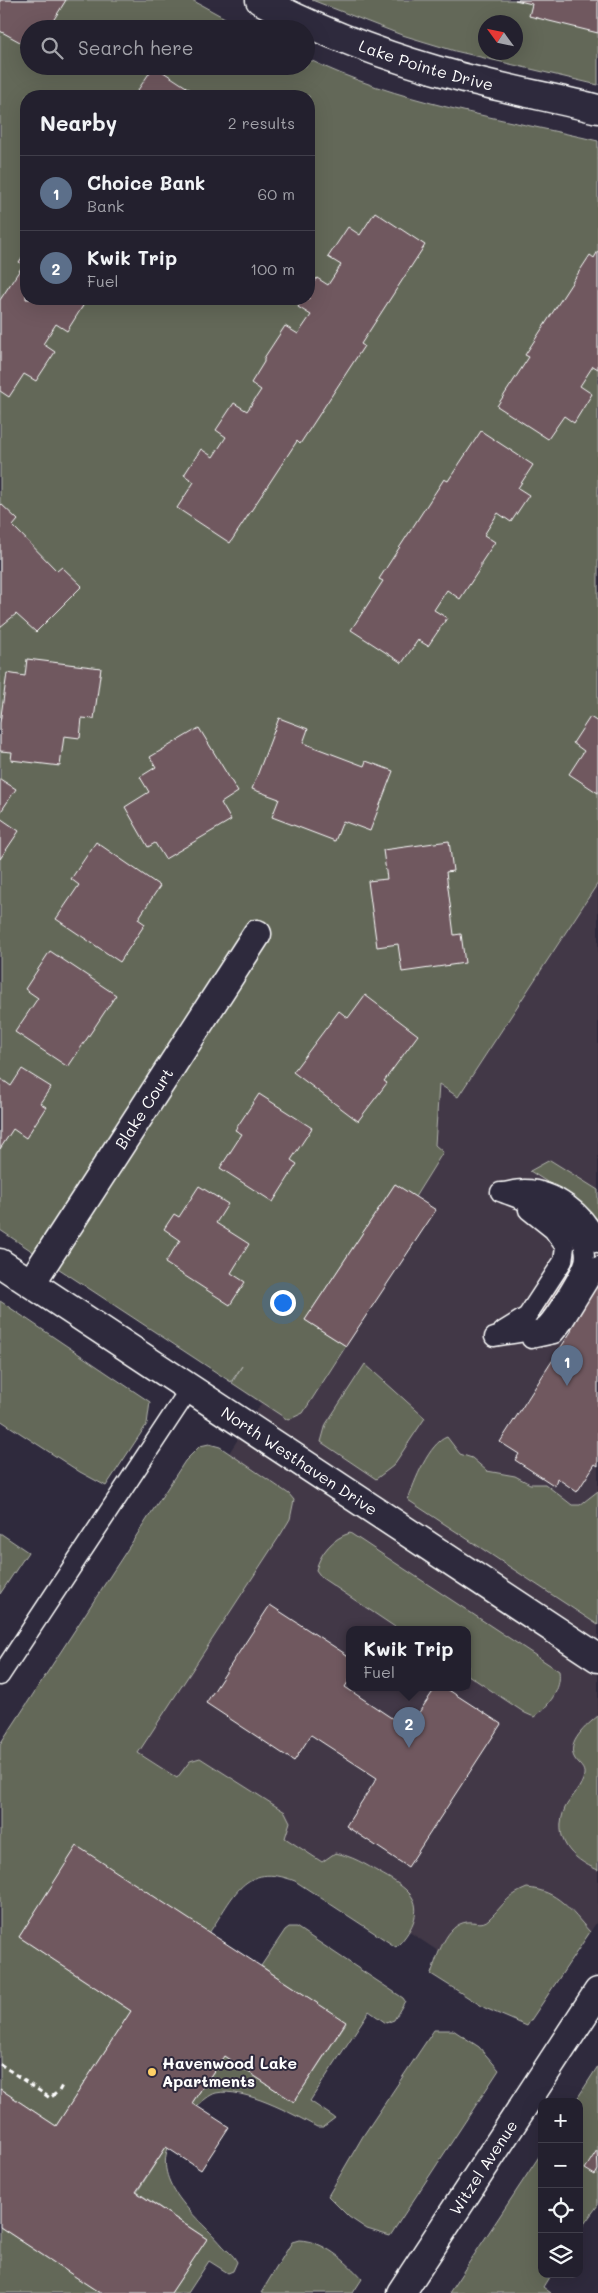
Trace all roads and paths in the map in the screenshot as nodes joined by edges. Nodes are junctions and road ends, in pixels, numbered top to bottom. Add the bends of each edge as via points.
1 (260, 0) edge
2 (302, 20) edge
3 (315, 25) edge
4 (598, 109) edge
5 (257, 934) dead end
6 (598, 1243) edge
7 (0, 1263) edge
8 (598, 1266) edge
9 (31, 1283) junction
10 (190, 1388) junction
11 (598, 1658) edge
12 (0, 1676) edge
13 (598, 1992) edge
14 (0, 2064) edge
15 (62, 2084) dead end
16 (401, 2293) edge

1 - 2 street, Lake Pointe Drive
3 - 4 street, Lake Pointe Drive via 378,52 430,69
5 - 9 street, Blake Court
6 - 8 lane via 593,1231 568,1205 547,1193 524,1189 500,1192 532,1212 553,1230 566,1247 563,1261 527,1316 494,1337 517,1340 554,1334
7 - 9 street, North Westhaven Drive
9 - 10 street, North Westhaven Drive
10 - 11 street, North Westhaven Drive
10 - 12 lane
13 - 16 street, Witzel Avenue
14 - 15 path via 50,2098

